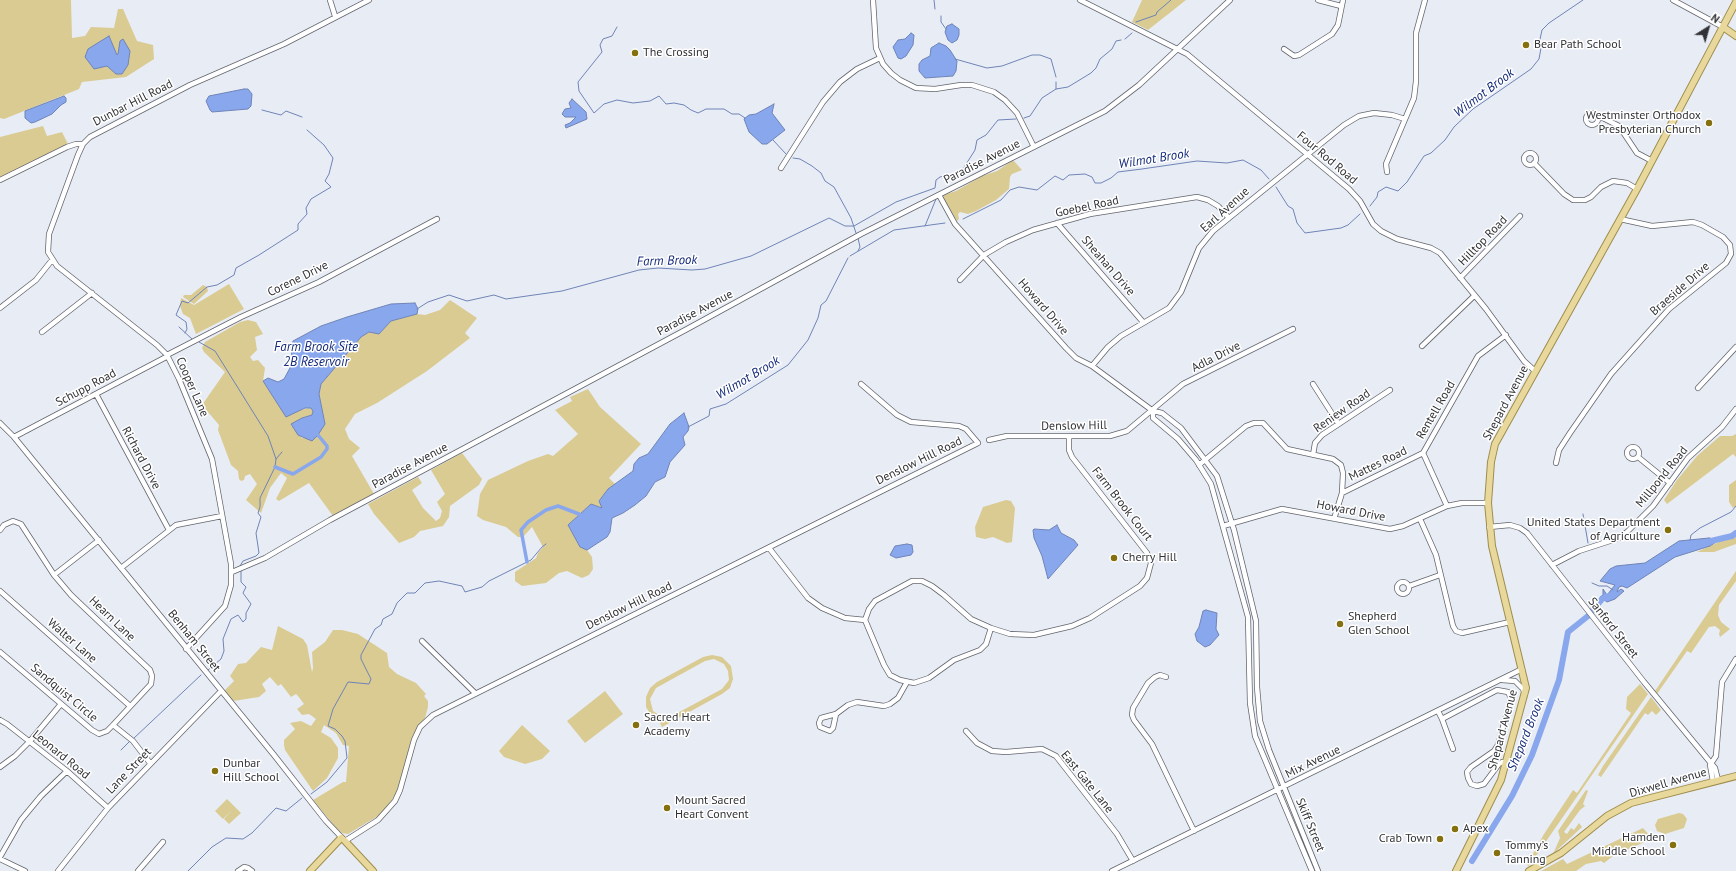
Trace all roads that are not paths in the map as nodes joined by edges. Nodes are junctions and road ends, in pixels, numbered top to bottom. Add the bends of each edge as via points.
1 (330, 0) edge
2 (369, 0) edge
3 (873, 0) edge
4 (1080, 0) edge
5 (1230, 0) edge
6 (1318, 0) edge
7 (1343, 0) edge
8 (1425, 0) edge
9 (1673, 0) edge
10 (1736, 2) edge
11 (1341, 6) junction
12 (335, 16) junction
13 (1723, 27) junction
14 (1736, 36) edge
15 (1178, 49) junction
16 (1284, 49) dead end
17 (880, 58) junction
18 (1598, 118) dead end
19 (1405, 119) junction
20 (83, 144) junction
21 (1034, 147) junction
22 (1308, 154) junction
23 (1652, 161) junction
24 (1534, 163) dead end
25 (781, 168) dead end
26 (1387, 172) dead end
27 (0, 180) edge
28 (1637, 189) junction
29 (939, 194) junction
30 (1520, 216) dead end
31 (1228, 218) junction
32 (437, 219) dead end
33 (1620, 219) junction
34 (1057, 223) junction
35 (984, 255) junction
36 (52, 260) junction
37 (1460, 278) junction
38 (960, 280) dead end
39 (92, 293) junction
40 (1474, 296) junction
41 (0, 308) edge
42 (1143, 322) junction
43 (1294, 329) dead end
44 (42, 332) dead end
45 (1506, 336) junction
46 (1422, 346) dead end
47 (1736, 346) edge
48 (167, 356) junction
49 (1092, 366) junction
50 (1535, 371) junction
51 (861, 384) dead end
52 (1313, 384) dead end
53 (1698, 388) dead end
54 (1390, 390) dead end
55 (96, 394) junction
56 (1736, 409) edge
57 (1153, 411) junction
58 (1338, 423) junction
59 (1, 426) edge
60 (14, 437) junction
61 (1069, 437) junction
62 (989, 440) dead end
63 (1423, 453) junction
64 (1313, 455) junction
65 (1638, 457) dead end
66 (1205, 459) junction
67 (1556, 463) dead end
68 (1199, 465) junction
69 (1670, 483) junction
70 (1342, 493) junction
71 (1488, 503) junction
72 (1446, 506) junction
73 (222, 516) junction
74 (1334, 519) junction
75 (1420, 519) junction
76 (1232, 523) junction
77 (1223, 526) junction
78 (1489, 527) junction
79 (0, 530) edge
80 (169, 530) junction
81 (99, 540) junction
82 (769, 548) junction
83 (1552, 565) junction
84 (121, 568) junction
85 (232, 572) junction
86 (54, 575) junction
87 (1440, 575) junction
88 (1409, 586) dead end
89 (0, 591) edge
90 (865, 620) junction
91 (1510, 622) junction
92 (1249, 627) junction
93 (1257, 627) junction
94 (991, 628) junction
95 (422, 641) dead end
96 (186, 649) junction
97 (0, 652) edge
98 (1736, 659) edge
99 (1249, 660) junction
100 (1257, 660) junction
101 (1522, 669) junction
102 (1166, 677) dead end
103 (908, 682) junction
104 (1496, 682) junction
105 (221, 691) junction
106 (475, 693) junction
107 (1525, 695) junction
108 (61, 704) junction
109 (130, 706) junction
110 (1438, 711) junction
111 (836, 714) dead end
112 (1442, 719) junction
113 (0, 720) edge
114 (114, 725) junction
115 (966, 731) dead end
116 (1264, 732) junction
117 (1255, 736) junction
118 (30, 741) junction
119 (1453, 749) dead end
120 (1507, 762) junction
121 (150, 763) junction
122 (1710, 765) junction
123 (0, 767) edge
124 (67, 771) junction
125 (1736, 776) edge
126 (1715, 781) junction
127 (1284, 788) junction
128 (1278, 790) junction
129 (108, 808) junction
130 (1194, 831) junction
131 (343, 840) junction
132 (163, 842) dead end
133 (0, 858) edge
134 (1133, 861) junction
135 (25, 871) edge
136 (58, 871) edge
137 (138, 871) edge
138 (238, 871) edge
139 (252, 871) edge
140 (310, 871) edge
141 (373, 871) edge
142 (1112, 871) edge
143 (1312, 871) edge
144 (1318, 871) edge
145 (1456, 871) edge
146 (1529, 871) edge

1 - 12 street
2 - 12 street, Dunbar Hill Road
3 - 17 street via 875,41
4 - 15 street, Four Rod Road
5 - 15 street, Paradise Avenue
6 - 11 street
7 - 11 street
8 - 19 street via 1416,33 1414,98
9 - 13 street
10 - 13 main road, Shepard Avenue
11 - 16 street via 1338,25 1332,34 1299,55 1294,56
12 - 20 street, Dunbar Hill Road via 284,44 190,85 93,135
13 - 14 main road
13 - 23 main road, Shepard Avenue
15 - 21 street, Paradise Avenue via 1116,104
15 - 22 street, Four Rod Road
17 - 21 street via 896,77 916,88 935,89 972,85 994,92 1014,109
17 - 25 street via 857,69 840,82 823,102
18 - 23 street via 1619,126 1637,153
19 - 22 street, Earl Avenue via 1374,113 1359,116
19 - 26 street via 1386,164
20 - 27 street via 67,147
20 - 36 street via 49,234 48,248
21 - 29 street, Paradise Avenue
22 - 31 street, Earl Avenue
22 - 37 street, Four Rod Road via 1352,192 1373,224 1381,231 1397,239 1436,250
23 - 28 main road, Shepard Avenue
24 - 28 street via 1573,200 1585,200 1613,181 1627,183
28 - 33 main road, Shepard Avenue
29 - 35 street, Howard Drive via 951,219
29 - 85 street, Paradise Avenue via 345,512 265,558
30 - 37 street, Hilltop Road
31 - 34 street, Goebel Road via 1218,206 1197,197 1090,214
31 - 42 street, Earl Avenue via 1199,248 1181,292 1168,308
32 - 48 street, Corene Drive via 319,282 224,326
33 - 50 main road, Shepard Avenue
33 - 67 street, Braeside Drive via 1652,226 1693,222 1723,237 1730,245 1731,254 1726,263 1669,309 1611,374 1570,432 1559,450
34 - 35 street, Goebel Road via 1033,230
34 - 42 street, Sheahan Drive
35 - 38 street, Goebel Road
35 - 49 street, Howard Drive via 1066,348 1076,358
36 - 39 street, Cooper Lane
36 - 41 street via 36,280
37 - 40 street, Four Rod Road
39 - 44 street
39 - 48 street, Cooper Lane
40 - 45 street, Four Rod Road
40 - 46 street
42 - 49 street, Earl Avenue via 1108,347
43 - 57 street, Adla Drive via 1183,384
45 - 50 street, Four Rod Road
45 - 63 street, Rentell Road via 1478,356
47 - 53 street
48 - 55 street, Schupp Road
48 - 73 street, Cooper Lane via 208,448
49 - 57 street, Howard Drive
50 - 71 main road, Shepard Avenue via 1495,444
51 - 82 street, Denslow Hill Road via 897,415 911,422 959,426 966,429 978,443
52 - 58 street
54 - 58 street, Reniew Road
55 - 60 street, Schupp Road
55 - 80 street, Richard Drive
56 - 69 street, Millpond Road via 1718,431 1688,458
57 - 61 street, Denslow Hill via 1127,431 1110,436
57 - 66 street, Howard Drive via 1162,413 1182,428
57 - 68 street, Howard Drive via 1153,418 1178,439
58 - 64 street, Reniew Road via 1315,443
59 - 60 street, Benham Street
60 - 81 street, Benham Street
61 - 62 street, Denslow Hill via 1007,436
61 - 94 street, Farm Brook Court via 1072,457 1147,553 1151,563 1150,572 1140,586 1090,618 1054,632 1034,635 1010,634
63 - 70 street, Mattes Road
63 - 72 street, Rentell Road
64 - 66 street via 1288,449 1263,424 1254,423 1246,426
64 - 70 street via 1333,459 1341,465
65 - 69 street
66 - 68 street
66 - 76 street, Howard Drive via 1217,476
68 - 77 street, Howard Drive via 1211,484
69 - 83 street, Millpond Road via 1653,506 1625,534 1579,551
70 - 74 street
71 - 72 street, Howard Drive
71 - 78 main road, Shepard Avenue
72 - 75 street, Howard Drive
73 - 80 street via 184,523
73 - 85 street, Cooper Lane
74 - 75 street, Howard Drive via 1390,529
74 - 76 street, Howard Drive via 1282,508
75 - 87 street via 1436,555
76 - 77 street, Howard Drive
76 - 93 street, Howard Drive
77 - 92 street, Howard Drive
78 - 83 street, Sanford Street via 1510,525 1520,528 1527,533
78 - 91 main road, Shepard Avenue
79 - 86 street, Hearn Lane via 12,521 21,524
80 - 84 street
81 - 84 street, Benham Street
81 - 86 street
82 - 90 street via 808,598 822,608 845,618
82 - 106 street, Denslow Hill Road
83 - 122 street, Sanford Street
84 - 96 street, Benham Street
85 - 96 street via 225,606
86 - 109 street, Hearn Lane via 71,595 150,670 151,684
87 - 88 street
87 - 91 street via 1456,631 1462,633
89 - 109 street, Walter Lane
90 - 94 street, Farm Brook Court via 869,609 876,601 912,581 922,581 944,595 971,619
90 - 103 street via 890,675
91 - 101 main road, Shepard Avenue
92 - 93 street
92 - 99 street, Howard Drive
93 - 100 street, Howard Drive
94 - 103 street via 986,644 980,650 954,660 929,678 914,683
95 - 106 street
96 - 105 street, Benham Street
97 - 108 street, Sandquist Circle
98 - 122 street via 1722,682 1716,756
99 - 100 street
99 - 117 street, Howard Drive via 1251,711
100 - 116 street, Howard Drive via 1258,705
101 - 104 street, Mix Avenue
101 - 107 main road, Shepard Avenue via 1526,684
102 - 130 street via 1160,675 1148,683 1133,708 1132,715 1152,744
103 - 111 street via 898,698 890,704 884,706 857,702
104 - 107 street via 1515,681
104 - 110 street, Mix Avenue
105 - 121 street, Lane Street
105 - 131 street, Benham Street
106 - 131 street, Denslow Hill Road via 433,715 425,722 414,740 400,790 394,801 378,820
107 - 120 main road, Shepard Avenue
108 - 114 street, Sandquist Circle via 99,734 108,731
108 - 118 street
109 - 114 street, Hearn Lane
110 - 112 street
110 - 127 street, Mix Avenue
112 - 119 street
112 - 120 street via 1497,690 1508,692 1510,698 1498,745 1494,752 1467,772 1471,784 1484,784 1499,764
113 - 118 street, Leonard Road
114 - 121 street, Sandquist Circle via 133,741
115 - 134 street, East Gate Lane via 977,743 992,751 1042,749 1056,756 1117,834
116 - 117 street
116 - 127 street, Skiff Street
117 - 128 street, Skiff Street
118 - 123 street
118 - 124 street, Leonard Road
120 - 145 main road, Shepard Avenue via 1493,798
121 - 129 street, Lane Street
122 - 126 street, Sanford Street
124 - 129 street, Leonard Road
124 - 133 street via 21,820
125 - 126 main road, Dixwell Avenue
126 - 146 main road, Dixwell Avenue via 1645,799 1617,810 1556,857
127 - 128 street, Mix Avenue
127 - 144 street, Skiff Street
128 - 130 street, Mix Avenue
128 - 143 street, Skiff Street
129 - 136 street, Lane Street
130 - 134 street, Mix Avenue
131 - 140 main road
131 - 141 main road, Benham Street
132 - 137 street
133 - 135 street
134 - 142 street, Mix Avenue
138 - 139 street via 244,867

